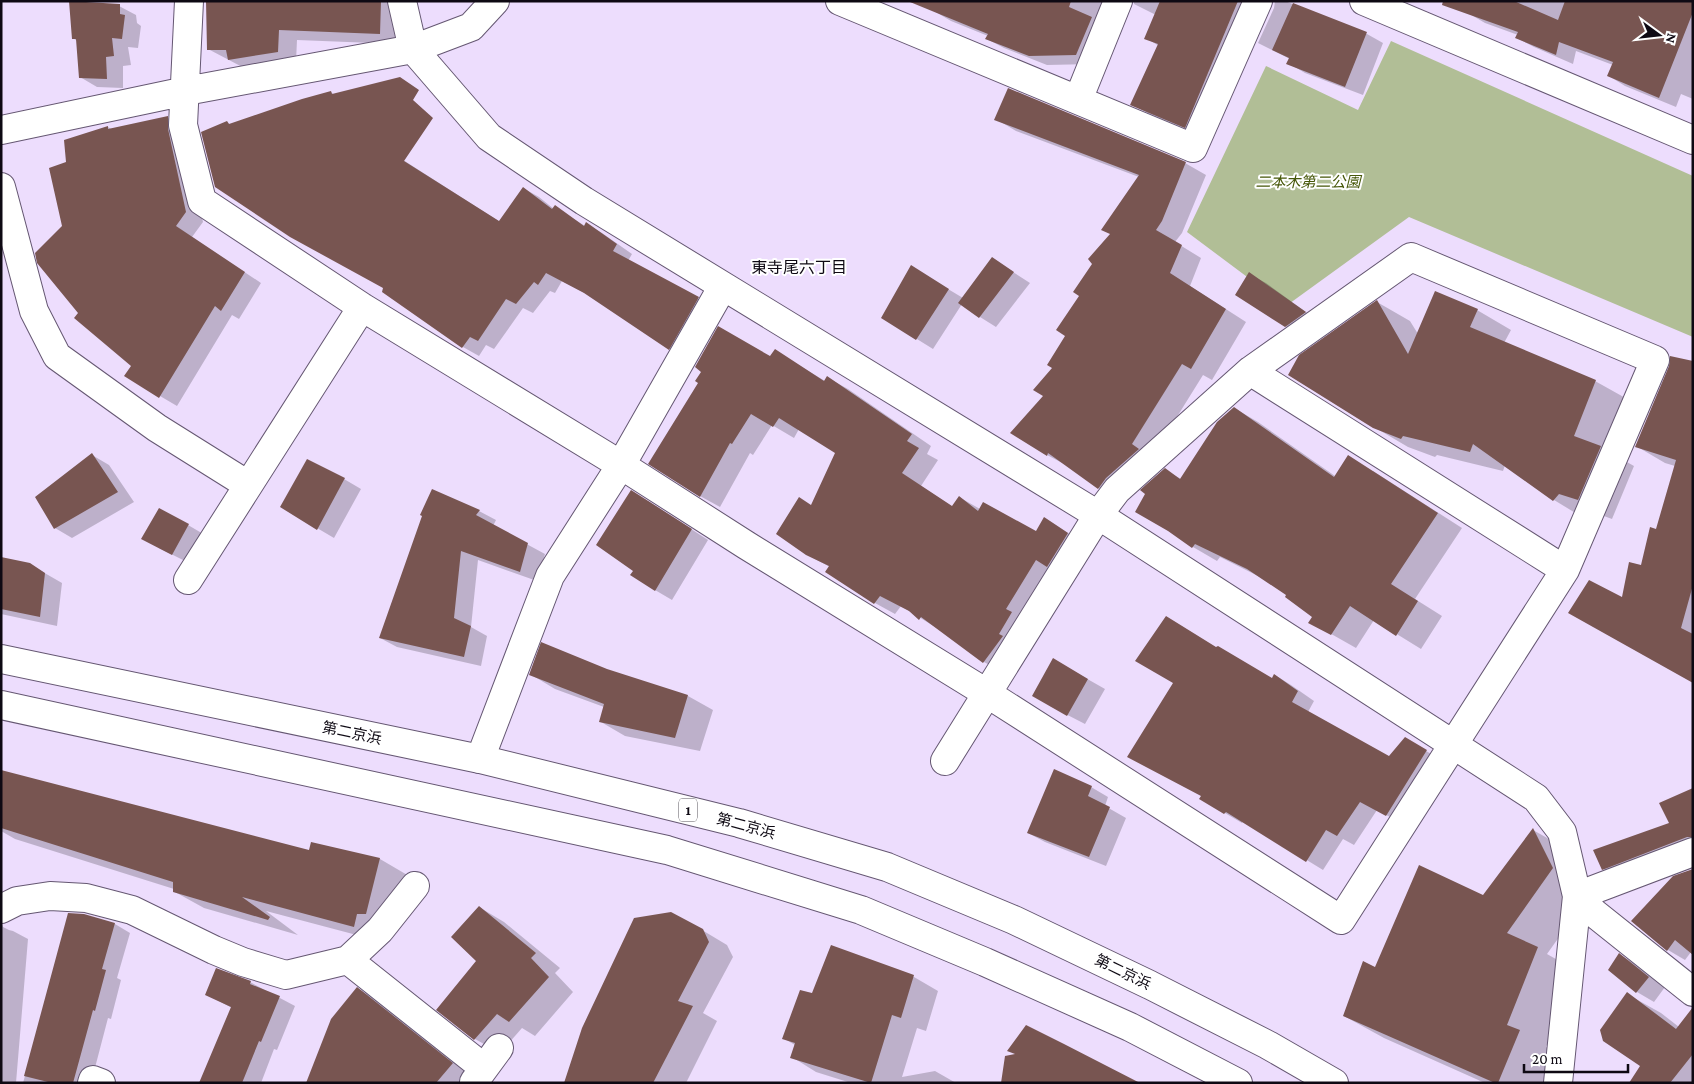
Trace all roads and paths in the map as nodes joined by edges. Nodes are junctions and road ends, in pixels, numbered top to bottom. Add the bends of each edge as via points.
1 (189, 1) edge
2 (402, 1) edge
3 (495, 1) edge
4 (840, 1) edge
5 (1118, 1) edge
6 (1258, 1) edge
7 (1364, 1) edge
8 (413, 49) junction
9 (186, 91) junction
10 (1078, 100) junction
11 (1, 130) edge
12 (1693, 140) edge
13 (1, 186) edge
14 (723, 286) junction
15 (362, 307) junction
16 (1250, 371) junction
17 (621, 465) junction
18 (248, 486) junction
19 (1098, 515) junction
20 (1566, 570) junction
21 (188, 580) dead end
22 (1, 659) edge
23 (988, 694) junction
24 (1, 704) edge
25 (1453, 744) junction
26 (480, 759) junction
27 (945, 761) dead end
28 (1693, 852) edge
29 (415, 886) dead end
30 (1577, 896) junction
31 (2, 907) edge
32 (348, 960) junction
33 (1693, 992) edge
34 (485, 1066) edge
35 (92, 1083) edge
36 (101, 1083) edge
37 (1238, 1083) edge
38 (1334, 1083) edge
39 (1558, 1083) edge

1 - 9 main road
2 - 8 main road
3 - 8 main road via 471,27
4 - 10 main road
5 - 10 main road
6 - 10 main road via 1193,148
7 - 12 main road
8 - 9 main road
8 - 14 main road via 489,137 584,201
9 - 11 main road
9 - 15 main road via 184,125 202,201
13 - 18 main road via 34,311 57,356 157,428
14 - 17 main road
14 - 19 main road
15 - 17 main road
15 - 18 main road
16 - 19 main road via 1117,490
16 - 20 main road
16 - 20 main road via 1410,257 1655,360
17 - 23 main road
17 - 26 main road via 550,576
18 - 21 main road
19 - 23 main road
19 - 25 main road
20 - 25 main road
22 - 26 main road, 第二京浜 / 1
23 - 25 main road via 1341,920
23 - 27 main road
24 - 37 main road via 667,850 870,914 1130,1027
25 - 30 main road via 1536,798 1562,832
26 - 38 main road, 第二京浜 / 1 via 739,823 887,867 1014,920 1142,981 1268,1045
28 - 30 main road
29 - 32 main road via 380,930
30 - 33 main road
30 - 39 main road
31 - 32 main road via 50,896 86,898 132,910 214,950 286,975
32 - 34 main road
35 - 36 main road via 94,1080

